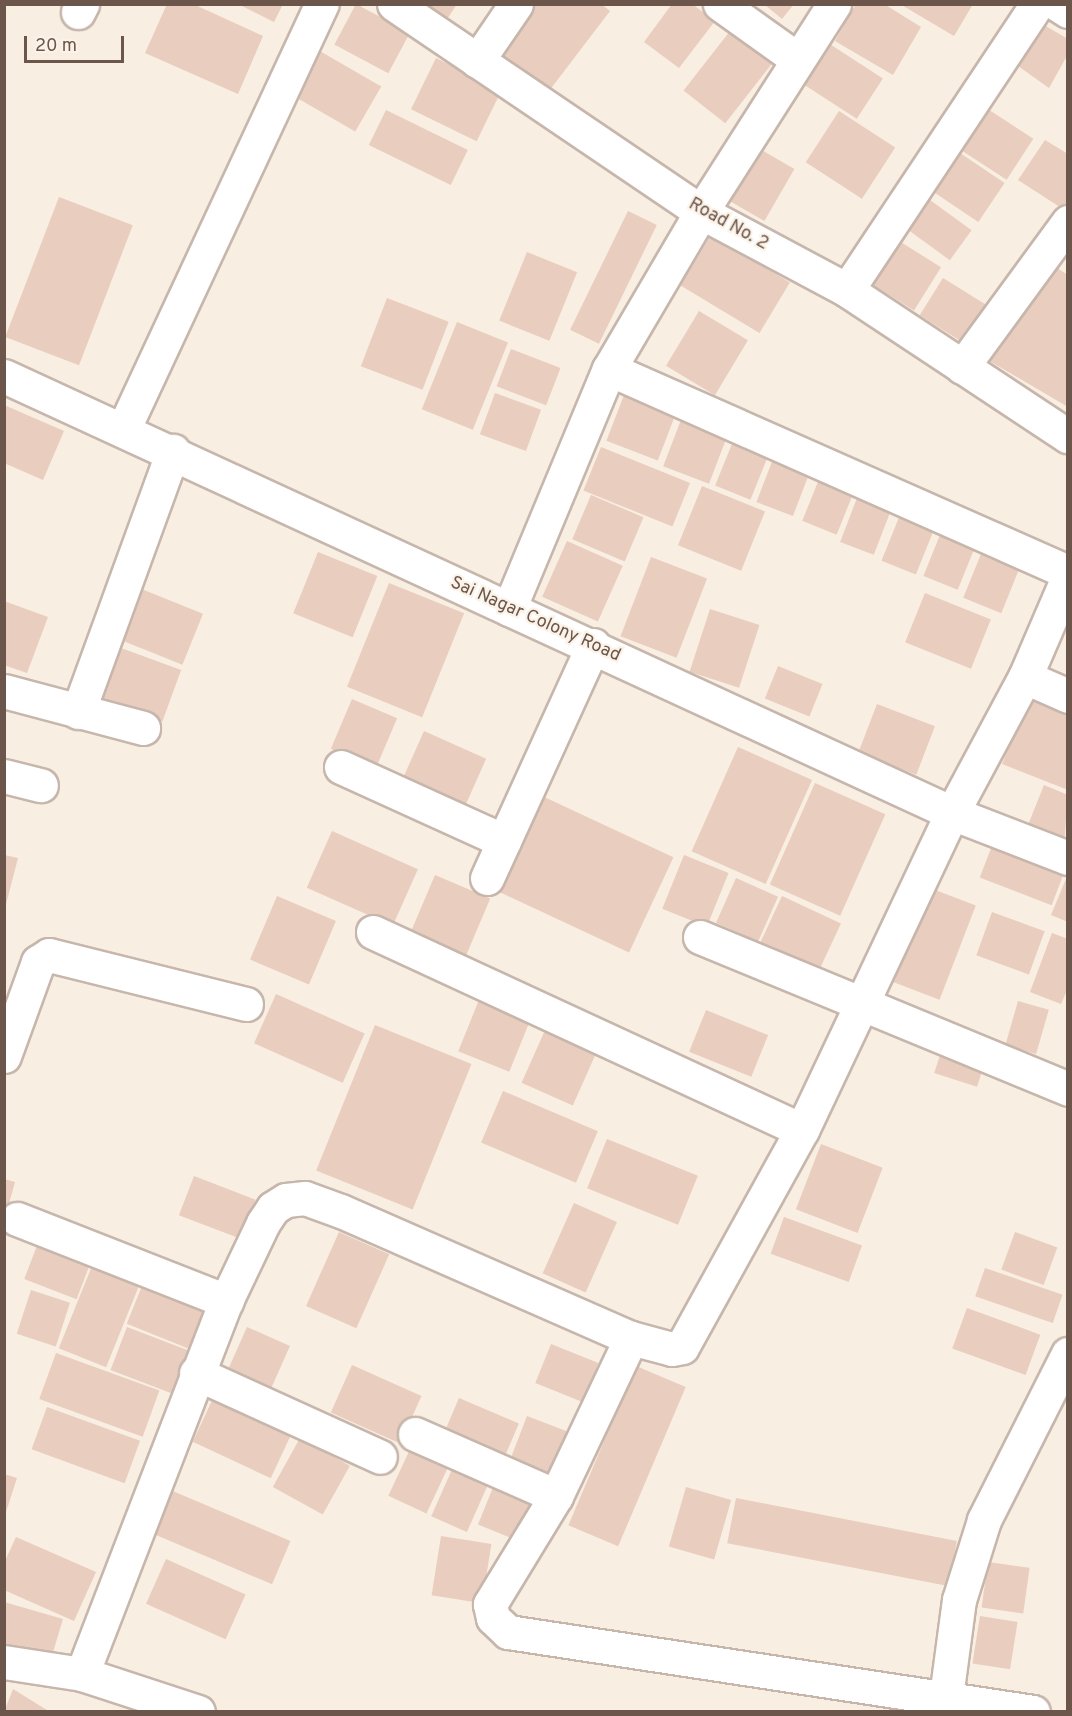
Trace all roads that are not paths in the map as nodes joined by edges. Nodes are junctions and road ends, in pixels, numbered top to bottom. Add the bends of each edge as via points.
1 (322, 4) edge
2 (394, 4) edge
3 (516, 4) edge
4 (720, 4) edge
5 (834, 4) edge
6 (1037, 4) edge
7 (1057, 4) edge
8 (1068, 11) edge
9 (797, 59) junction
10 (477, 61) junction
11 (701, 212) junction
12 (1068, 222) edge
13 (847, 290) junction
14 (962, 367) junction
15 (609, 369) junction
16 (4, 376) edge
17 (123, 430) junction
18 (1068, 436) edge
19 (173, 452) junction
20 (1068, 572) edge
21 (1068, 577) edge
22 (508, 609) junction
23 (593, 645) junction
24 (1025, 677) junction
25 (4, 692) edge
26 (1068, 696) edge
27 (78, 712) junction
28 (143, 728) dead end
29 (341, 767) dead end
30 (4, 776) edge
31 (41, 785) dead end
32 (952, 813) junction
33 (504, 841) junction
34 (1068, 858) edge
35 (487, 878) dead end
36 (372, 932) dead end
37 (700, 937) dead end
38 (246, 1004) dead end
39 (861, 1007) junction
40 (4, 1056) edge
41 (1068, 1089) edge
42 (802, 1130) junction
43 (17, 1220) dead end
44 (226, 1301) junction
45 (631, 1338) junction
46 (1068, 1354) edge
47 (196, 1373) junction
48 (415, 1434) dead end
49 (380, 1457) dead end
50 (556, 1496) junction
51 (4, 1662) edge
52 (82, 1674) junction
53 (946, 1697) junction
54 (865, 1699) edge
55 (152, 1705) edge
56 (198, 1712) edge
57 (1033, 1712) edge

1 - 17 street
2 - 10 street, Road No. 2
3 - 10 street
4 - 9 street
5 - 9 street
6 - 13 street
7 - 8 street
9 - 11 street
10 - 11 street, Road No. 2
11 - 13 street, Road No. 2
11 - 15 street
12 - 14 street
13 - 14 street, Road No. 2
14 - 18 street, Road No. 2
15 - 20 street
15 - 22 street
16 - 17 street, Sai Nagar Colony Road
17 - 19 street, Sai Nagar Colony Road
19 - 22 street, Sai Nagar Colony Road
19 - 27 street
21 - 24 street
22 - 23 street, Sai Nagar Colony Road
23 - 32 street, Sai Nagar Colony Road
23 - 33 street
24 - 26 street
24 - 32 street
25 - 27 street
27 - 28 street
29 - 33 street
30 - 31 street
32 - 34 street, Sai Nagar Colony Road
32 - 39 street
33 - 35 street
36 - 42 street
37 - 39 street
38 - 40 street via 49,955 38,962
39 - 41 street
39 - 42 street
42 - 45 street via 692,1335 682,1347 672,1349
43 - 44 street
44 - 45 street via 273,1208 286,1200 305,1198
44 - 47 street
45 - 50 street
46 - 53 street via 980,1531 959,1600
47 - 49 street
47 - 52 street
48 - 50 street
50 - 54 street via 490,1604 493,1618 508,1632
51 - 52 street
52 - 55 street
53 - 54 street
53 - 57 street
55 - 56 street

